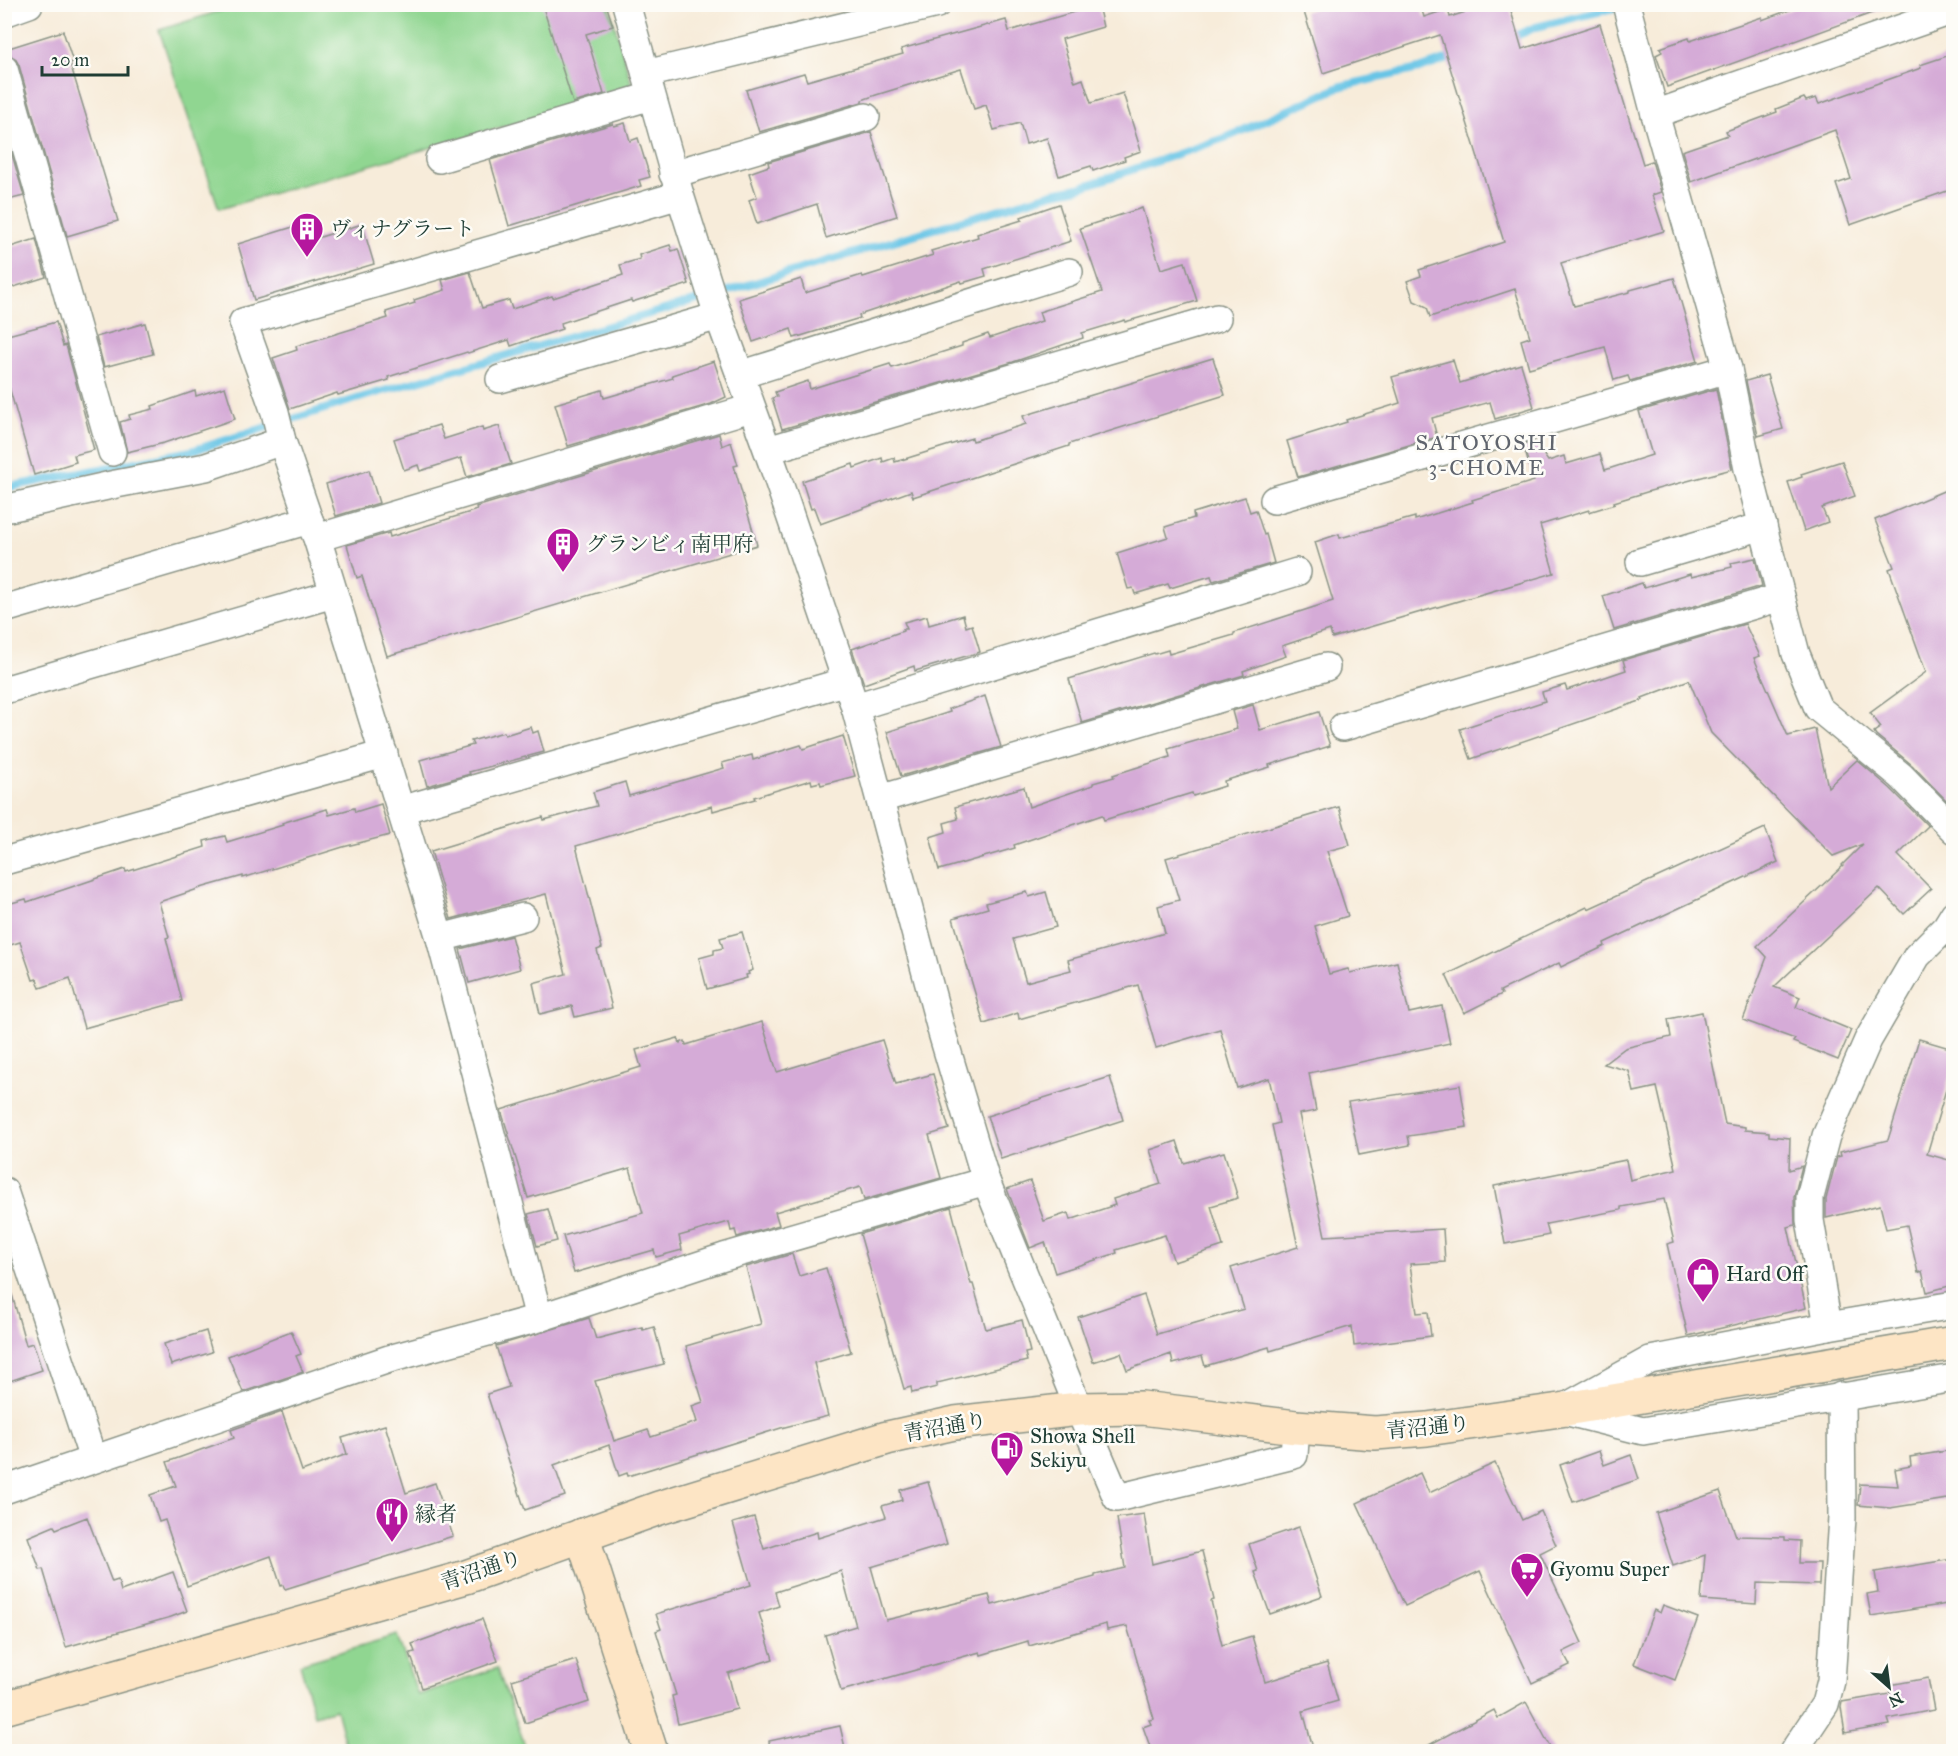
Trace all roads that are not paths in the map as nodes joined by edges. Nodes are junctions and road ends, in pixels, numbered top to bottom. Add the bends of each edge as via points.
1 (29, 4) edge
2 (626, 4) edge
3 (937, 4) edge
4 (1626, 4) edge
5 (1953, 10) edge
6 (4, 13) edge
7 (4, 69) edge
8 (649, 85) junction
9 (1655, 114) junction
10 (866, 117) dead end
11 (439, 159) dead end
12 (677, 184) junction
13 (1069, 272) dead end
14 (714, 302) junction
15 (1217, 318) dead end
16 (1728, 369) junction
17 (740, 375) junction
18 (500, 379) dead end
19 (752, 408) junction
20 (279, 429) junction
21 (768, 450) junction
22 (112, 452) dead end
23 (1274, 500) dead end
24 (4, 509) edge
25 (1763, 526) junction
26 (313, 529) junction
27 (1640, 562) dead end
28 (1297, 572) dead end
29 (333, 594) junction
30 (1781, 597) junction
31 (4, 609) edge
32 (1326, 667) dead end
33 (847, 681) junction
34 (4, 690) edge
35 (855, 706) junction
36 (1342, 727) dead end
37 (384, 754) junction
38 (880, 799) junction
39 (402, 810) junction
40 (1953, 830) edge
41 (4, 861) edge
42 (1953, 914) edge
43 (523, 917) dead end
44 (440, 938) junction
45 (986, 1181) junction
46 (4, 1191) edge
47 (1953, 1305) edge
48 (539, 1318) junction
49 (1828, 1326) junction
50 (1953, 1343) edge
51 (1953, 1378) edge
52 (1841, 1396) junction
53 (1078, 1409) junction
54 (1560, 1410) junction
55 (1296, 1427) junction
56 (93, 1459) junction
57 (4, 1490) edge
58 (582, 1535) junction
59 (4, 1708) edge
60 (651, 1752) edge
61 (1793, 1752) edge

1 - 6 street
2 - 8 street
3 - 8 street
4 - 9 street
5 - 9 street
7 - 22 street
8 - 11 street
8 - 12 street
9 - 16 street
10 - 12 street
12 - 14 street
12 - 20 street via 243,322
13 - 17 street
14 - 17 street
14 - 18 street
15 - 21 street
16 - 23 street
16 - 25 street
17 - 19 street
19 - 21 street
19 - 26 street
20 - 24 street via 206,467
20 - 26 street
21 - 33 street
25 - 27 street
25 - 30 street
26 - 29 street
26 - 31 street
28 - 35 street
29 - 34 street
29 - 37 street
30 - 36 street
30 - 40 street via 1796,654 1818,708 1901,776
32 - 38 street
33 - 35 street
33 - 39 street
35 - 38 street
37 - 39 street
37 - 41 street
38 - 45 street
39 - 44 street
42 - 49 street via 1946,927 1917,956 1868,1040 1826,1136 1810,1197 1810,1220
43 - 44 street
44 - 48 street
45 - 48 street via 724,1257
45 - 53 street
46 - 56 street
47 - 49 street
48 - 56 street via 389,1359
49 - 54 street via 1650,1360
50 - 54 street, 青沼通り
51 - 52 street
52 - 54 street via 1643,1431
52 - 61 street via 1842,1518 1831,1680 1825,1704
53 - 55 street, 青沼通り via 1142,1407
53 - 55 street via 1117,1498 1294,1455
53 - 58 street, 青沼通り via 955,1423 887,1438
54 - 55 street, 青沼通り via 1375,1433
56 - 57 street
58 - 59 street, 青沼通り via 466,1577
58 - 60 street

